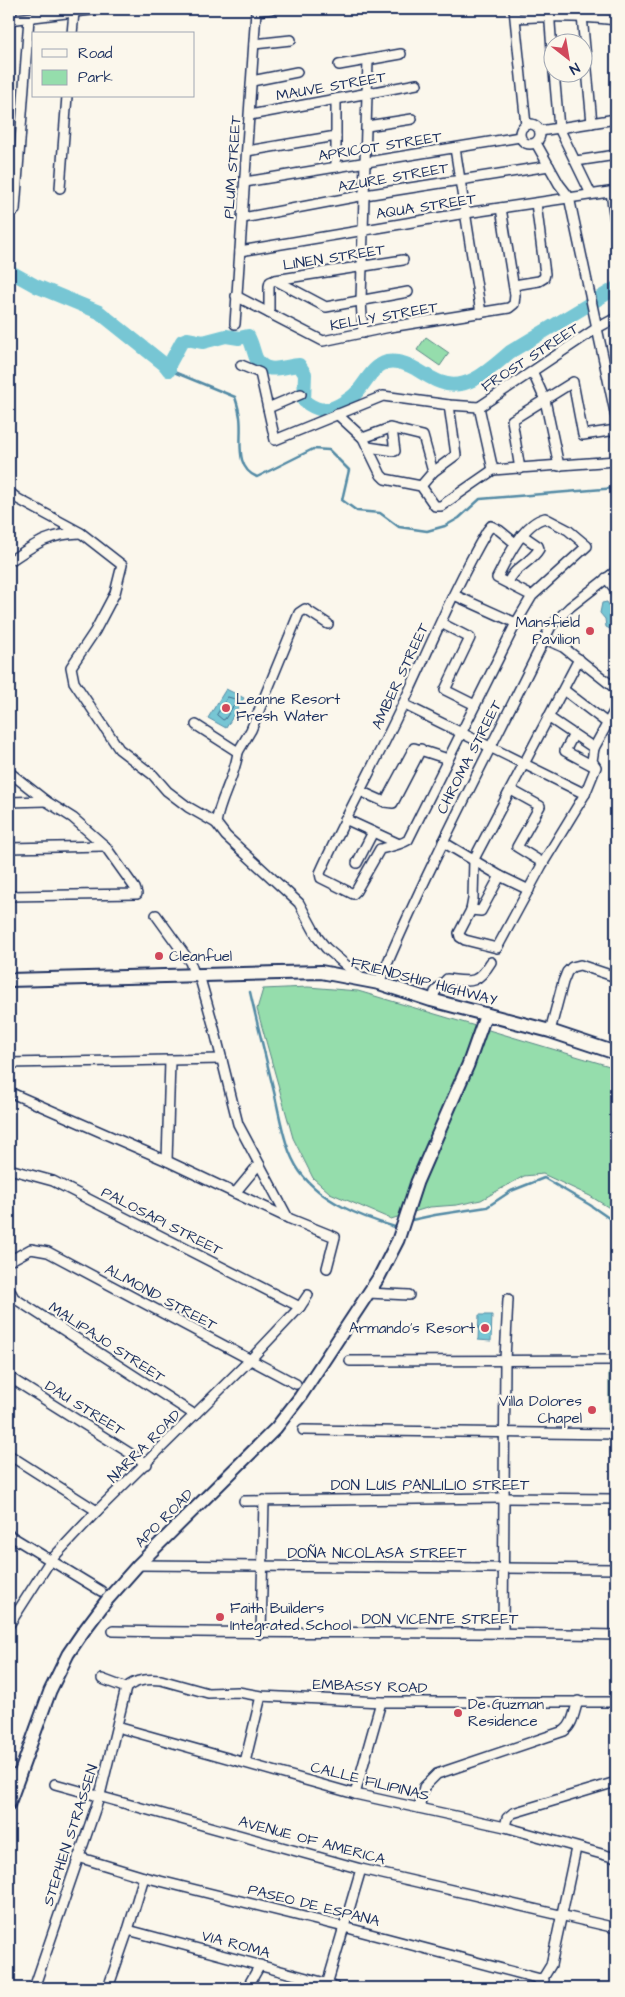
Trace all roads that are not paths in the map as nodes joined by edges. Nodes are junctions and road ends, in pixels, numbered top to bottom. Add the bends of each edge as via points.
1 (99, 9) edge
2 (272, 9) edge
3 (74, 12) junction
4 (549, 12) edge
5 (515, 14) edge
6 (582, 16) junction
7 (29, 18) junction
8 (9, 20) edge
9 (616, 20) edge
10 (72, 32) edge
11 (551, 32) edge
12 (291, 40) dead end
13 (254, 44) junction
14 (400, 54) dead end
15 (368, 60) junction
16 (339, 65) dead end
17 (297, 72) dead end
18 (252, 81) junction
19 (555, 82) edge
20 (417, 84) dead end
21 (368, 93) junction
22 (66, 98) edge
23 (336, 99) junction
24 (250, 115) junction
25 (412, 119) dead end
26 (616, 120) edge
27 (592, 123) junction
28 (526, 125) junction
29 (367, 126) junction
30 (559, 128) junction
31 (540, 131) junction
32 (336, 136) junction
33 (520, 137) junction
34 (536, 143) junction
35 (455, 148) junction
36 (248, 151) junction
37 (616, 155) edge
38 (576, 161) junction
39 (366, 162) junction
40 (549, 166) junction
41 (336, 167) junction
42 (461, 179) junction
43 (245, 182) junction
44 (60, 188) dead end
45 (614, 191) edge
46 (592, 194) junction
47 (365, 195) junction
48 (569, 197) junction
49 (536, 203) junction
50 (501, 208) junction
51 (15, 210) dead end
52 (466, 213) junction
53 (243, 218) junction
54 (616, 228) edge
55 (364, 230) junction
56 (240, 251) junction
57 (403, 260) dead end
58 (363, 266) junction
59 (275, 280) junction
60 (514, 285) junction
61 (408, 292) dead end
62 (236, 296) junction
63 (361, 300) junction
64 (269, 313) junction
65 (481, 313) junction
66 (616, 318) edge
67 (235, 324) dead end
68 (597, 328) junction
69 (362, 333) junction
70 (241, 365) dead end
71 (533, 373) junction
72 (301, 394) dead end
73 (545, 400) junction
74 (614, 400) edge
75 (449, 405) junction
76 (479, 407) junction
77 (268, 408) junction
78 (337, 414) junction
79 (616, 417) edge
80 (392, 429) junction
81 (616, 430) edge
82 (366, 443) junction
83 (616, 462) edge
84 (559, 466) junction
85 (492, 470) junction
86 (520, 470) junction
87 (433, 472) junction
88 (421, 486) junction
89 (9, 492) edge
90 (81, 533) junction
91 (522, 535) junction
92 (515, 543) junction
93 (13, 559) dead end
94 (616, 570) edge
95 (606, 578) junction
96 (508, 583) junction
97 (616, 590) edge
98 (454, 595) junction
99 (532, 596) junction
100 (441, 623) junction
101 (516, 623) junction
102 (328, 624) dead end
103 (545, 639) junction
104 (579, 659) junction
105 (616, 689) edge
106 (564, 690) junction
107 (403, 704) junction
108 (476, 705) junction
109 (616, 708) edge
110 (548, 717) junction
111 (607, 723) junction
112 (196, 725) dead end
113 (461, 732) junction
114 (574, 736) junction
115 (490, 747) junction
116 (594, 748) junction
117 (238, 752) junction
118 (448, 759) junction
119 (524, 764) junction
120 (596, 767) junction
121 (9, 772) edge
122 (360, 790) junction
123 (511, 790) junction
124 (585, 794) junction
125 (46, 801) junction
126 (9, 802) edge
127 (345, 819) junction
128 (216, 823) junction
129 (373, 832) junction
130 (443, 842) junction
131 (397, 843) junction
132 (104, 846) junction
133 (9, 848) edge
134 (474, 859) junction
135 (544, 863) junction
136 (367, 870) junction
137 (500, 876) junction
138 (529, 890) junction
139 (9, 896) edge
140 (471, 910) junction
141 (156, 914) dead end
142 (492, 962) dead end
143 (197, 976) junction
144 (616, 977) edge
145 (362, 979) junction
146 (9, 980) edge
147 (379, 983) junction
148 (433, 1000) junction
149 (486, 1014) junction
150 (550, 1032) junction
151 (616, 1053) edge
152 (222, 1059) junction
153 (170, 1061) junction
154 (9, 1062) edge
155 (9, 1092) edge
156 (167, 1161) junction
157 (258, 1164) junction
158 (9, 1169) edge
159 (234, 1193) junction
160 (288, 1218) junction
161 (10, 1263) edge
162 (326, 1268) dead end
163 (9, 1289) edge
164 (368, 1293) junction
165 (308, 1295) dead end
166 (409, 1295) dead end
167 (508, 1299) dead end
168 (300, 1307) junction
169 (250, 1360) junction
170 (505, 1360) junction
171 (616, 1360) edge
172 (350, 1361) dead end
173 (9, 1376) edge
174 (296, 1384) dead end
175 (195, 1416) junction
176 (303, 1430) dead end
177 (505, 1433) junction
178 (616, 1434) edge
179 (9, 1455) edge
180 (147, 1464) junction
181 (504, 1498) junction
182 (616, 1498) edge
183 (264, 1500) junction
184 (244, 1501) dead end
185 (98, 1511) junction
186 (9, 1536) edge
187 (50, 1561) junction
188 (138, 1566) junction
189 (262, 1566) junction
190 (505, 1567) junction
191 (616, 1569) edge
192 (101, 1591) dead end
193 (9, 1625) edge
194 (114, 1631) dead end
195 (503, 1632) junction
196 (261, 1634) junction
197 (616, 1635) edge
198 (102, 1679) dead end
199 (126, 1688) junction
200 (261, 1696) junction
201 (381, 1702) junction
202 (578, 1702) junction
203 (616, 1702) edge
204 (117, 1727) junction
205 (245, 1762) junction
206 (14, 1775) edge
207 (616, 1782) edge
208 (56, 1784) dead end
209 (355, 1794) junction
210 (100, 1795) junction
211 (9, 1804) edge
212 (419, 1808) junction
213 (505, 1828) junction
214 (576, 1848) junction
215 (78, 1857) junction
216 (616, 1858) edge
217 (361, 1869) junction
218 (144, 1877) junction
219 (562, 1916) junction
220 (344, 1927) junction
221 (616, 1928) edge
222 (128, 1930) junction
223 (260, 1965) junction
224 (544, 1980) junction
225 (330, 1987) edge
226 (34, 1988) edge
227 (108, 1988) edge
228 (247, 1988) edge
229 (537, 1988) edge

1 - 3 street
2 - 13 street, PLUM STREET via 256,11
3 - 7 street
3 - 10 street
4 - 5 street
4 - 6 street
4 - 11 street
5 - 28 street
6 - 9 street
6 - 27 street
7 - 8 street
7 - 51 street
12 - 13 street
13 - 18 street, PLUM STREET
14 - 15 street
15 - 16 street
15 - 21 street
17 - 18 street
18 - 24 street, PLUM STREET
19 - 30 street
20 - 21 street, MAUVE STREET
21 - 23 street, MAUVE STREET
21 - 29 street
22 - 44 street
23 - 24 street, MAUVE STREET
23 - 32 street
24 - 36 street, PLUM STREET
25 - 29 street
26 - 27 street
27 - 30 street
28 - 31 street via 533,124
28 - 33 street
29 - 39 street
30 - 31 street
30 - 38 street
31 - 34 street
32 - 36 street
32 - 41 street
33 - 34 street via 526,144
33 - 35 street, APRICOT STREET
34 - 40 street
35 - 39 street, APRICOT STREET
35 - 42 street
36 - 43 street, PLUM STREET
37 - 38 street
38 - 46 street
39 - 41 street, APRICOT STREET
39 - 47 street
40 - 42 street, AZURE STREET
40 - 48 street
41 - 43 street, APRICOT STREET
42 - 47 street, AZURE STREET
42 - 52 street
43 - 53 street, PLUM STREET
45 - 46 street, AQUA STREET
45 - 54 street
46 - 48 street, AQUA STREET
47 - 53 street, AZURE STREET
47 - 55 street
48 - 49 street, AQUA STREET
48 - 68 street
49 - 50 street, AQUA STREET
49 - 60 street via 544,278
50 - 52 street, AQUA STREET
50 - 60 street
52 - 55 street, AQUA STREET
52 - 65 street
53 - 56 street, PLUM STREET
55 - 56 street, AQUA STREET
55 - 58 street
56 - 62 street, PLUM STREET
57 - 58 street, LINEN STREET
58 - 59 street, LINEN STREET
58 - 63 street
59 - 63 street via 326,307
59 - 64 street, LINEN STREET via 269,286
60 - 65 street, KELLY STREET via 514,304 509,308
61 - 63 street
62 - 64 street, KELLY STREET
62 - 67 street, PLUM STREET
63 - 69 street
64 - 69 street, KELLY STREET via 323,341
65 - 69 street, KELLY STREET
66 - 68 street, FROST STREET
68 - 71 street, FROST STREET
68 - 74 street
70 - 77 street, FROST STREET via 260,373
71 - 73 street
71 - 76 street, FROST STREET
72 - 77 street
73 - 81 street via 574,382 583,435
73 - 84 street
73 - 86 street via 512,420
74 - 79 street
75 - 76 street, FROST STREET
75 - 78 street, FROST STREET via 383,396
75 - 87 street via 456,455
76 - 85 street
77 - 78 street, FROST STREET via 275,440
78 - 82 street
80 - 82 street
80 - 82 street via 395,451
80 - 87 street via 423,436
82 - 88 street via 385,479
83 - 84 street
84 - 86 street
85 - 86 street
85 - 88 street via 441,506 435,506
87 - 88 street
89 - 90 street
90 - 93 street via 44,539
90 - 128 street via 122,565 115,594 71,667 74,682 119,749 153,775 167,791
91 - 92 street
91 - 96 street via 539,549
91 - 99 street, AMBER STREET via 544,518 568,530 587,546
92 - 96 street via 497,578
92 - 98 street, AMBER STREET via 491,526
94 - 95 street, CHROMA STREET
95 - 97 street
95 - 103 street, CHROMA STREET via 550,626
96 - 99 street
98 - 100 street, AMBER STREET
98 - 101 street
99 - 101 street, AMBER STREET
100 - 107 street, AMBER STREET
100 - 108 street via 470,638 445,690
101 - 108 street, AMBER STREET
102 - 117 street via 305,609 299,613 251,730
103 - 104 street
103 - 115 street, CHROMA STREET
104 - 105 street
104 - 106 street
106 - 110 street
106 - 111 street
107 - 113 street
107 - 122 street, AMBER STREET
108 - 113 street, AMBER STREET
109 - 111 street
110 - 114 street
110 - 119 street
111 - 116 street
112 - 117 street
113 - 115 street
113 - 118 street, AMBER STREET
114 - 116 street
114 - 120 street via 565,751
115 - 119 street
115 - 130 street, CHROMA STREET
116 - 120 street via 592,761
117 - 128 street
118 - 122 street via 414,748 385,802
118 - 131 street, AMBER STREET via 408,840
119 - 123 street
119 - 124 street
120 - 124 street
121 - 125 street
122 - 127 street, AMBER STREET
123 - 134 street
123 - 135 street via 540,806 517,848
124 - 135 street
125 - 126 street
125 - 132 street via 73,818
127 - 129 street
127 - 136 street, AMBER STREET via 321,870 321,878 353,894
128 - 145 street via 299,903 326,948
129 - 131 street
129 - 136 street via 354,861
130 - 134 street
130 - 147 street, CHROMA STREET
131 - 136 street, AMBER STREET via 380,849
132 - 133 street
132 - 139 street via 137,894
134 - 137 street
134 - 140 street
135 - 138 street
137 - 138 street
137 - 140 street via 481,910
138 - 140 street via 497,948 460,937
141 - 143 street
142 - 148 street via 476,979 468,982 447,979 435,992
143 - 145 main road, FRIENDSHIP HIGHWAY via 321,972
143 - 146 main road, FRIENDSHIP HIGHWAY
143 - 152 street
144 - 150 street via 580,965 572,967 563,982
145 - 147 main road, FRIENDSHIP HIGHWAY
147 - 148 main road, FRIENDSHIP HIGHWAY
148 - 149 main road, FRIENDSHIP HIGHWAY
149 - 150 main road, FRIENDSHIP HIGHWAY
149 - 164 street, APO ROAD via 468,1065 417,1182 398,1240
150 - 151 main road, FRIENDSHIP HIGHWAY
152 - 153 street
152 - 157 street via 238,1124
153 - 154 street
153 - 156 street
155 - 156 street
156 - 159 street
157 - 159 street
157 - 160 street
158 - 168 street, PALOSAPI STREET via 52,1181
159 - 160 street
160 - 162 street via 335,1237
161 - 169 street, ALMOND STREET via 31,1249 48,1252
163 - 175 street, MALIPAJO STREET via 14,1298
164 - 166 street
164 - 188 street, APO ROAD via 276,1428
165 - 168 street, NARRA ROAD
167 - 170 street
168 - 169 street, NARRA ROAD
169 - 174 street, ALMOND STREET
169 - 175 street, NARRA ROAD
170 - 171 street
170 - 172 street
170 - 177 street
173 - 180 street, DAU STREET
175 - 180 street, NARRA ROAD
176 - 177 street
177 - 178 street
177 - 181 street
179 - 185 street
180 - 185 street, NARRA ROAD
181 - 182 street, DON LUIS PANLILIO STREET
181 - 183 street, DON LUIS PANLILIO STREET
181 - 190 street
183 - 184 street, DON LUIS PANLILIO STREET
183 - 189 street
185 - 187 street, NARRA ROAD
186 - 187 street
187 - 192 street
187 - 193 street, NARRA ROAD
188 - 189 street, DOÑA NICOLASA STREET
188 - 206 street, APO ROAD via 107,1600 68,1654
189 - 190 street, DOÑA NICOLASA STREET
189 - 196 street
190 - 191 street, DOÑA NICOLASA STREET
190 - 195 street
194 - 196 street, DON VICENTE STREET
195 - 196 street, DON VICENTE STREET
195 - 197 street, DON VICENTE STREET
198 - 199 street
199 - 200 street, EMBASSY ROAD via 134,1682 161,1680 201,1692
199 - 204 street, STEPHEN STRASSEN
200 - 201 street, EMBASSY ROAD
200 - 205 street
201 - 202 street, EMBASSY ROAD
201 - 209 street
202 - 203 street, EMBASSY ROAD
202 - 212 street via 569,1728 564,1731 437,1774 424,1787
204 - 205 street, CALLE FILIPINAS
204 - 210 street, STEPHEN STRASSEN
205 - 209 street, CALLE FILIPINAS
206 - 211 street, APO ROAD
207 - 213 street via 513,1814 507,1818
208 - 210 street, AVENUE OF AMERICA
209 - 212 street, CALLE FILIPINAS
210 - 215 street, STEPHEN STRASSEN
210 - 217 street, AVENUE OF AMERICA
212 - 213 street, CALLE FILIPINAS
213 - 214 street, CALLE FILIPINAS
214 - 216 street, CALLE FILIPINAS
214 - 219 street
215 - 218 street, PASEO DE ESPANA
215 - 226 street, STEPHEN STRASSEN
217 - 219 street, AVENUE OF AMERICA
217 - 220 street
218 - 220 street, PASEO DE ESPANA
218 - 222 street
219 - 221 street, AVENUE OF AMERICA
219 - 224 street via 551,1965
220 - 224 street, PASEO DE ESPANA
220 - 225 street
222 - 223 street, VIA ROMA
222 - 227 street
223 - 225 street, VIA ROMA
223 - 228 street
224 - 229 street

